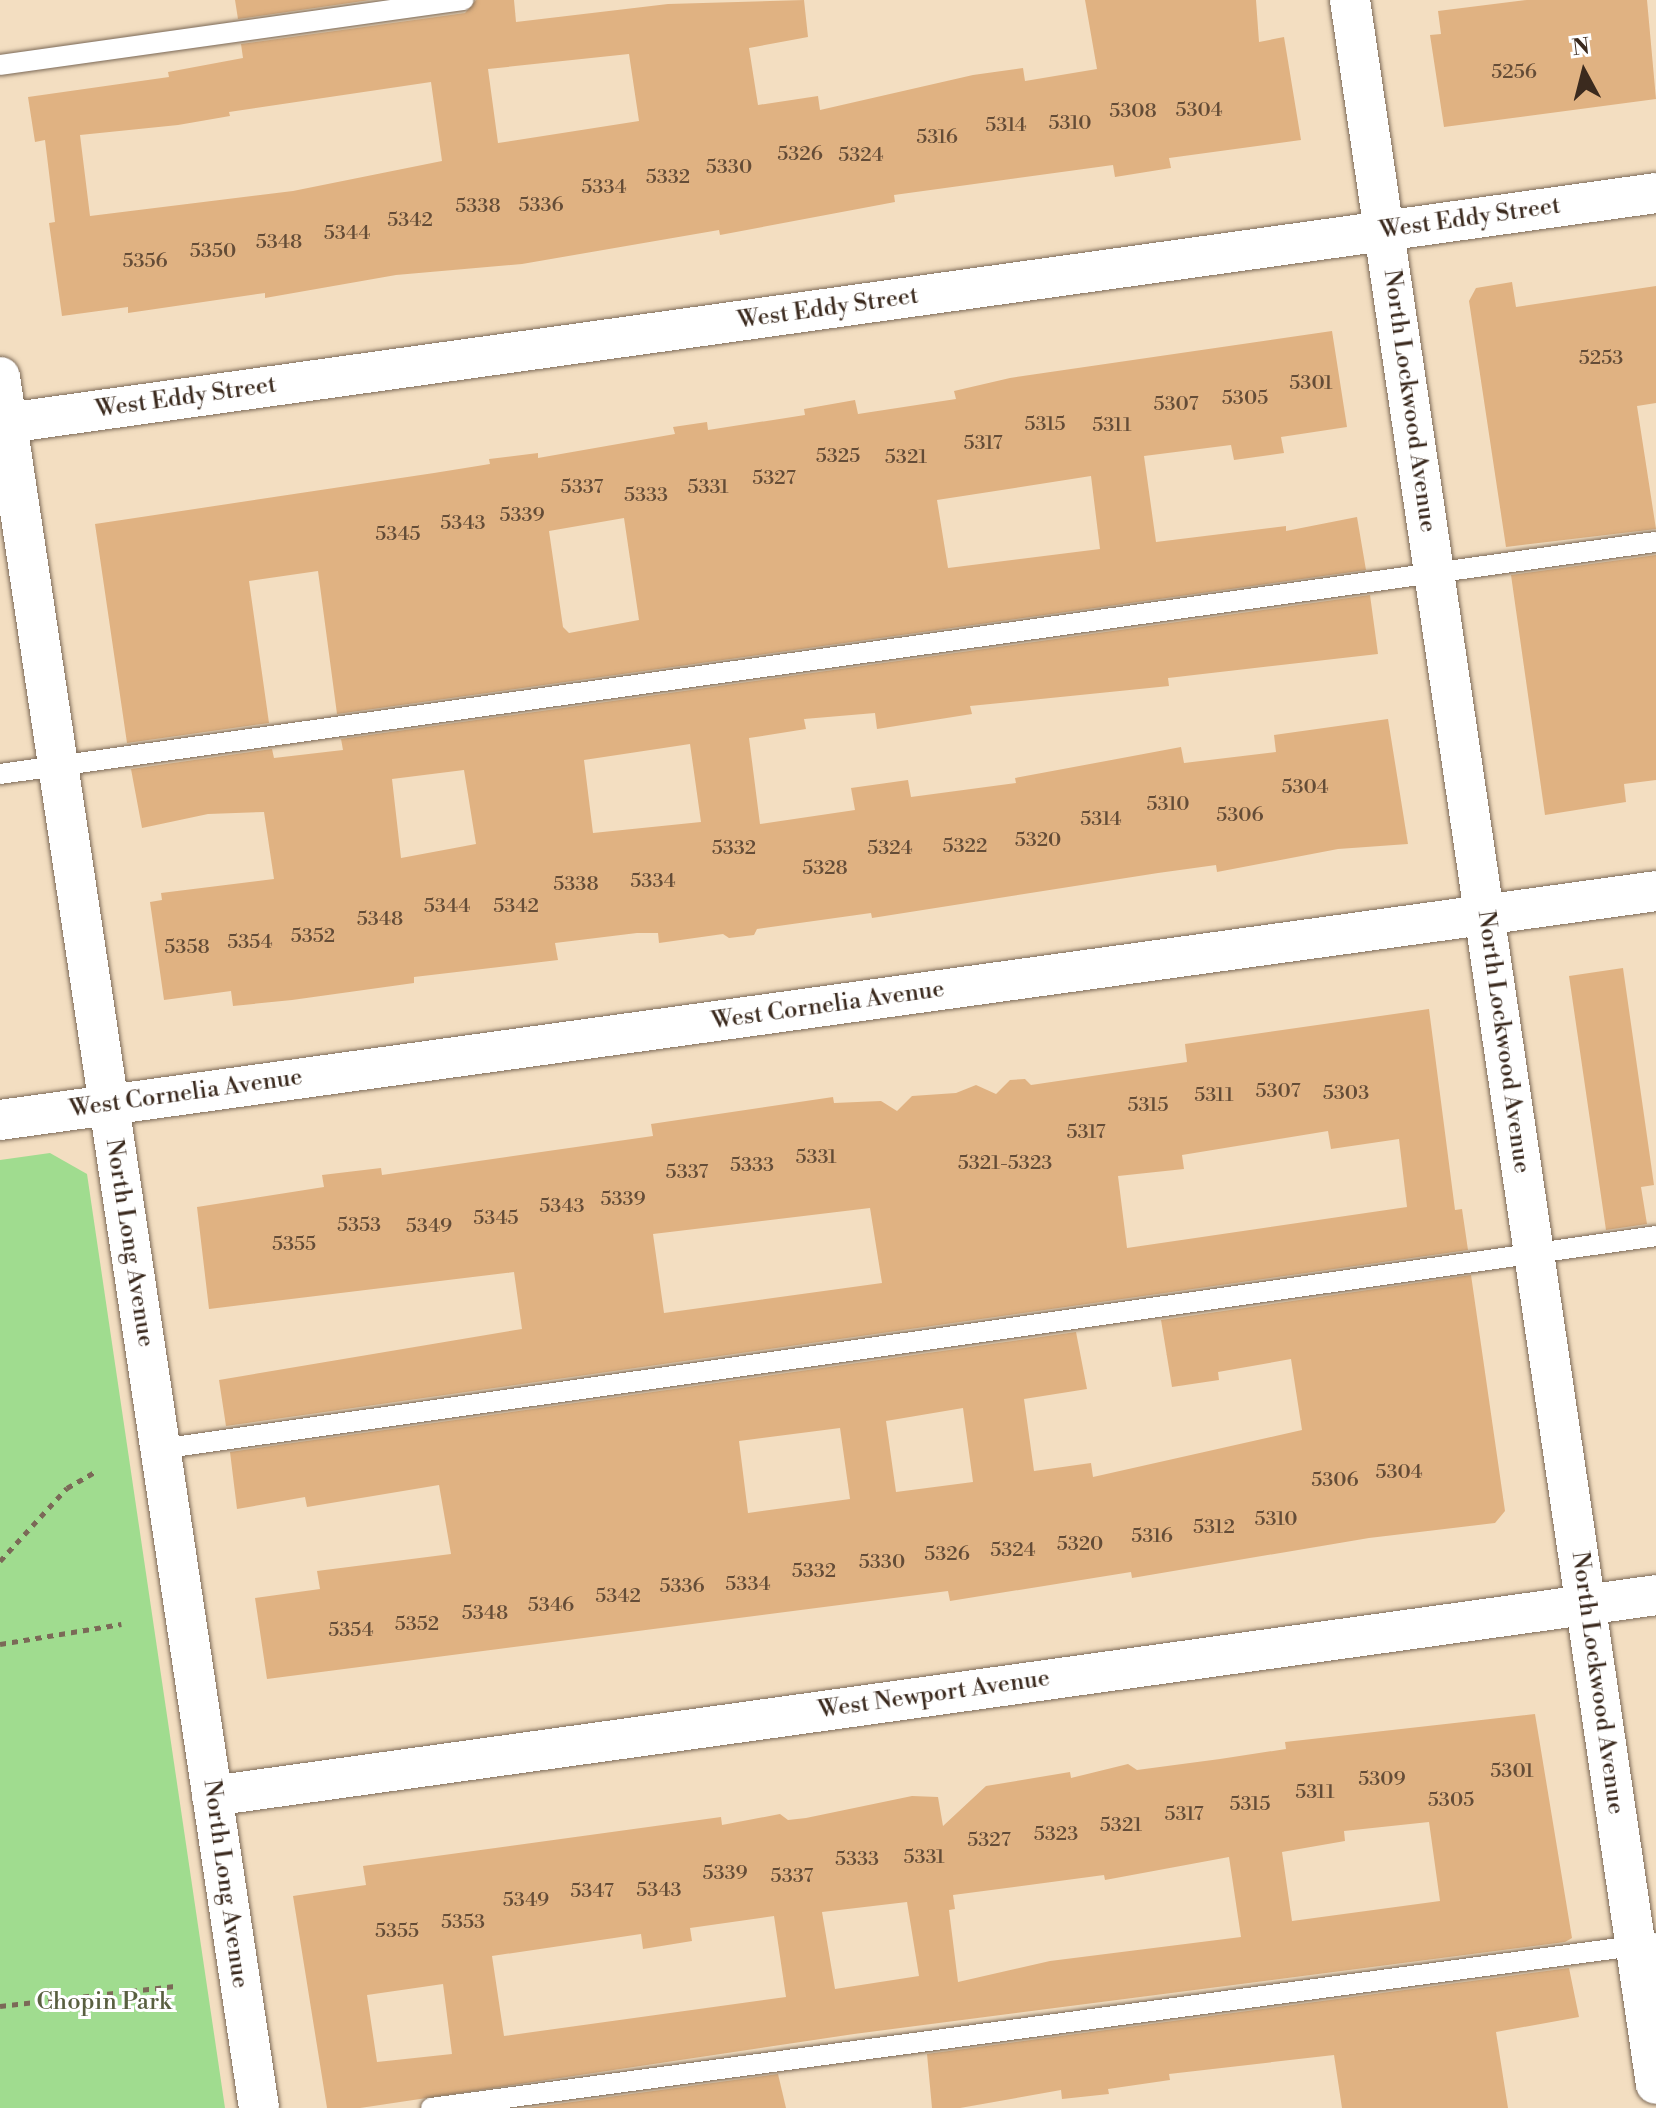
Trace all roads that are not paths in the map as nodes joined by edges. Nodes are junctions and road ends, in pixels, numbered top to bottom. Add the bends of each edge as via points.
1 (463, 0) edge
2 (1350, 0) edge
3 (0, 65) edge
4 (1656, 193) edge
5 (1384, 231) junction
6 (0, 377) edge
7 (3, 423) edge
8 (1656, 542) edge
9 (1434, 572) junction
10 (58, 766) junction
11 (0, 774) edge
12 (1656, 891) edge
13 (1484, 915) junction
14 (108, 1105) junction
15 (0, 1120) edge
16 (1656, 1236) edge
17 (1534, 1253) junction
18 (160, 1449) junction
19 (1656, 1595) edge
20 (1586, 1604) junction
21 (212, 1796) junction
22 (1646, 1945) edge
23 (1656, 2084) edge
24 (259, 2108) edge
25 (431, 2108) edge

1 - 3 lane
2 - 5 street, North Lockwood Avenue
4 - 5 street, West Eddy Street
5 - 7 street, West Eddy Street
5 - 9 street, North Lockwood Avenue
6 - 7 street, North Long Avenue
7 - 10 street, North Long Avenue
8 - 9 lane
9 - 10 lane
9 - 13 street, North Lockwood Avenue
10 - 11 lane
10 - 14 street, North Long Avenue
12 - 13 street, West Cornelia Avenue
13 - 14 street, West Cornelia Avenue
13 - 17 street, North Lockwood Avenue
14 - 15 street, West Cornelia Avenue
14 - 18 street, North Long Avenue
16 - 17 lane
17 - 18 lane
17 - 20 street, North Lockwood Avenue
18 - 21 street, North Long Avenue
19 - 20 street, West Newport Avenue
20 - 21 street, West Newport Avenue
20 - 22 street, North Lockwood Avenue
21 - 24 street, North Long Avenue
22 - 23 street, North Lockwood Avenue
22 - 25 lane

